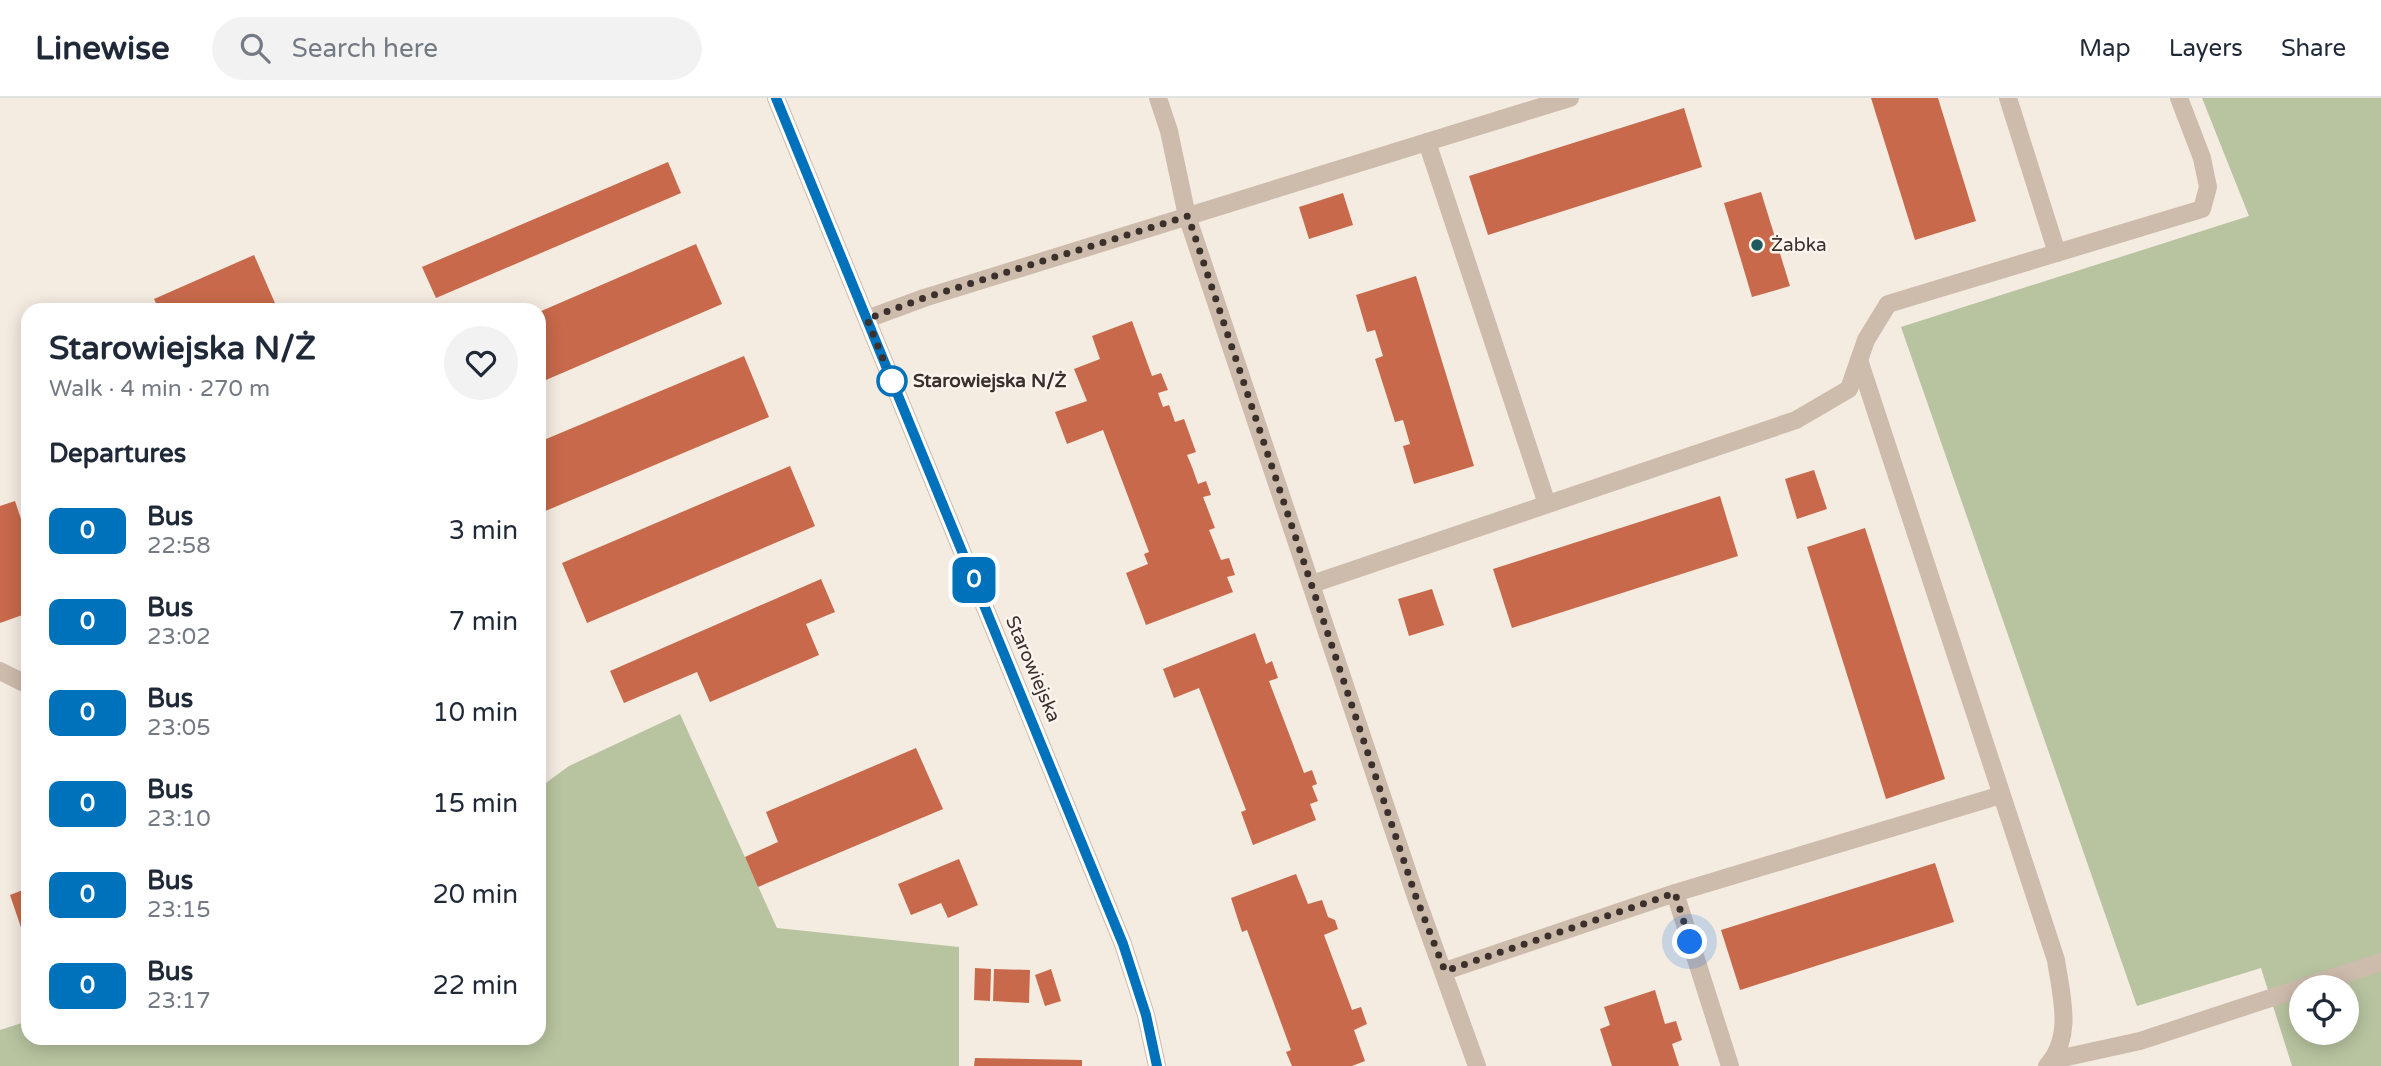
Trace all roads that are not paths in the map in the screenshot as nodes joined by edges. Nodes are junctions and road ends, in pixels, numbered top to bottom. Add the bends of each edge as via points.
1 (776, 98) edge
2 (1158, 98) edge
3 (1570, 98) edge
4 (2008, 98) edge
5 (2179, 98) edge
6 (1427, 142) junction
7 (1188, 216) junction
8 (2057, 253) junction
9 (867, 319) junction
10 (1859, 360) junction
11 (1547, 504) junction
12 (1312, 584) junction
13 (0, 671) edge
14 (21, 682) edge
15 (2000, 795) junction
16 (1675, 893) junction
17 (2381, 962) edge
18 (1445, 971) junction
19 (2342, 975) edge
20 (2289, 993) edge
21 (2050, 1063) edge
22 (1157, 1066) edge
23 (1477, 1066) edge
24 (1730, 1066) edge

1 - 9 street, Starowiejska
2 - 7 street
3 - 6 street
4 - 8 street
5 - 8 street via 2202,158 2208,187 2202,209
6 - 7 street
6 - 11 street
7 - 9 street
7 - 12 street
8 - 10 street via 1888,304
9 - 22 street, Starowiejska via 1123,944
10 - 11 street via 1849,388 1797,420
10 - 15 street
11 - 12 street
12 - 18 street
13 - 14 street
15 - 16 street
15 - 21 street via 2056,960 2066,1022
16 - 18 street
16 - 24 street
17 - 19 street
18 - 23 street
20 - 21 street via 2140,1041

